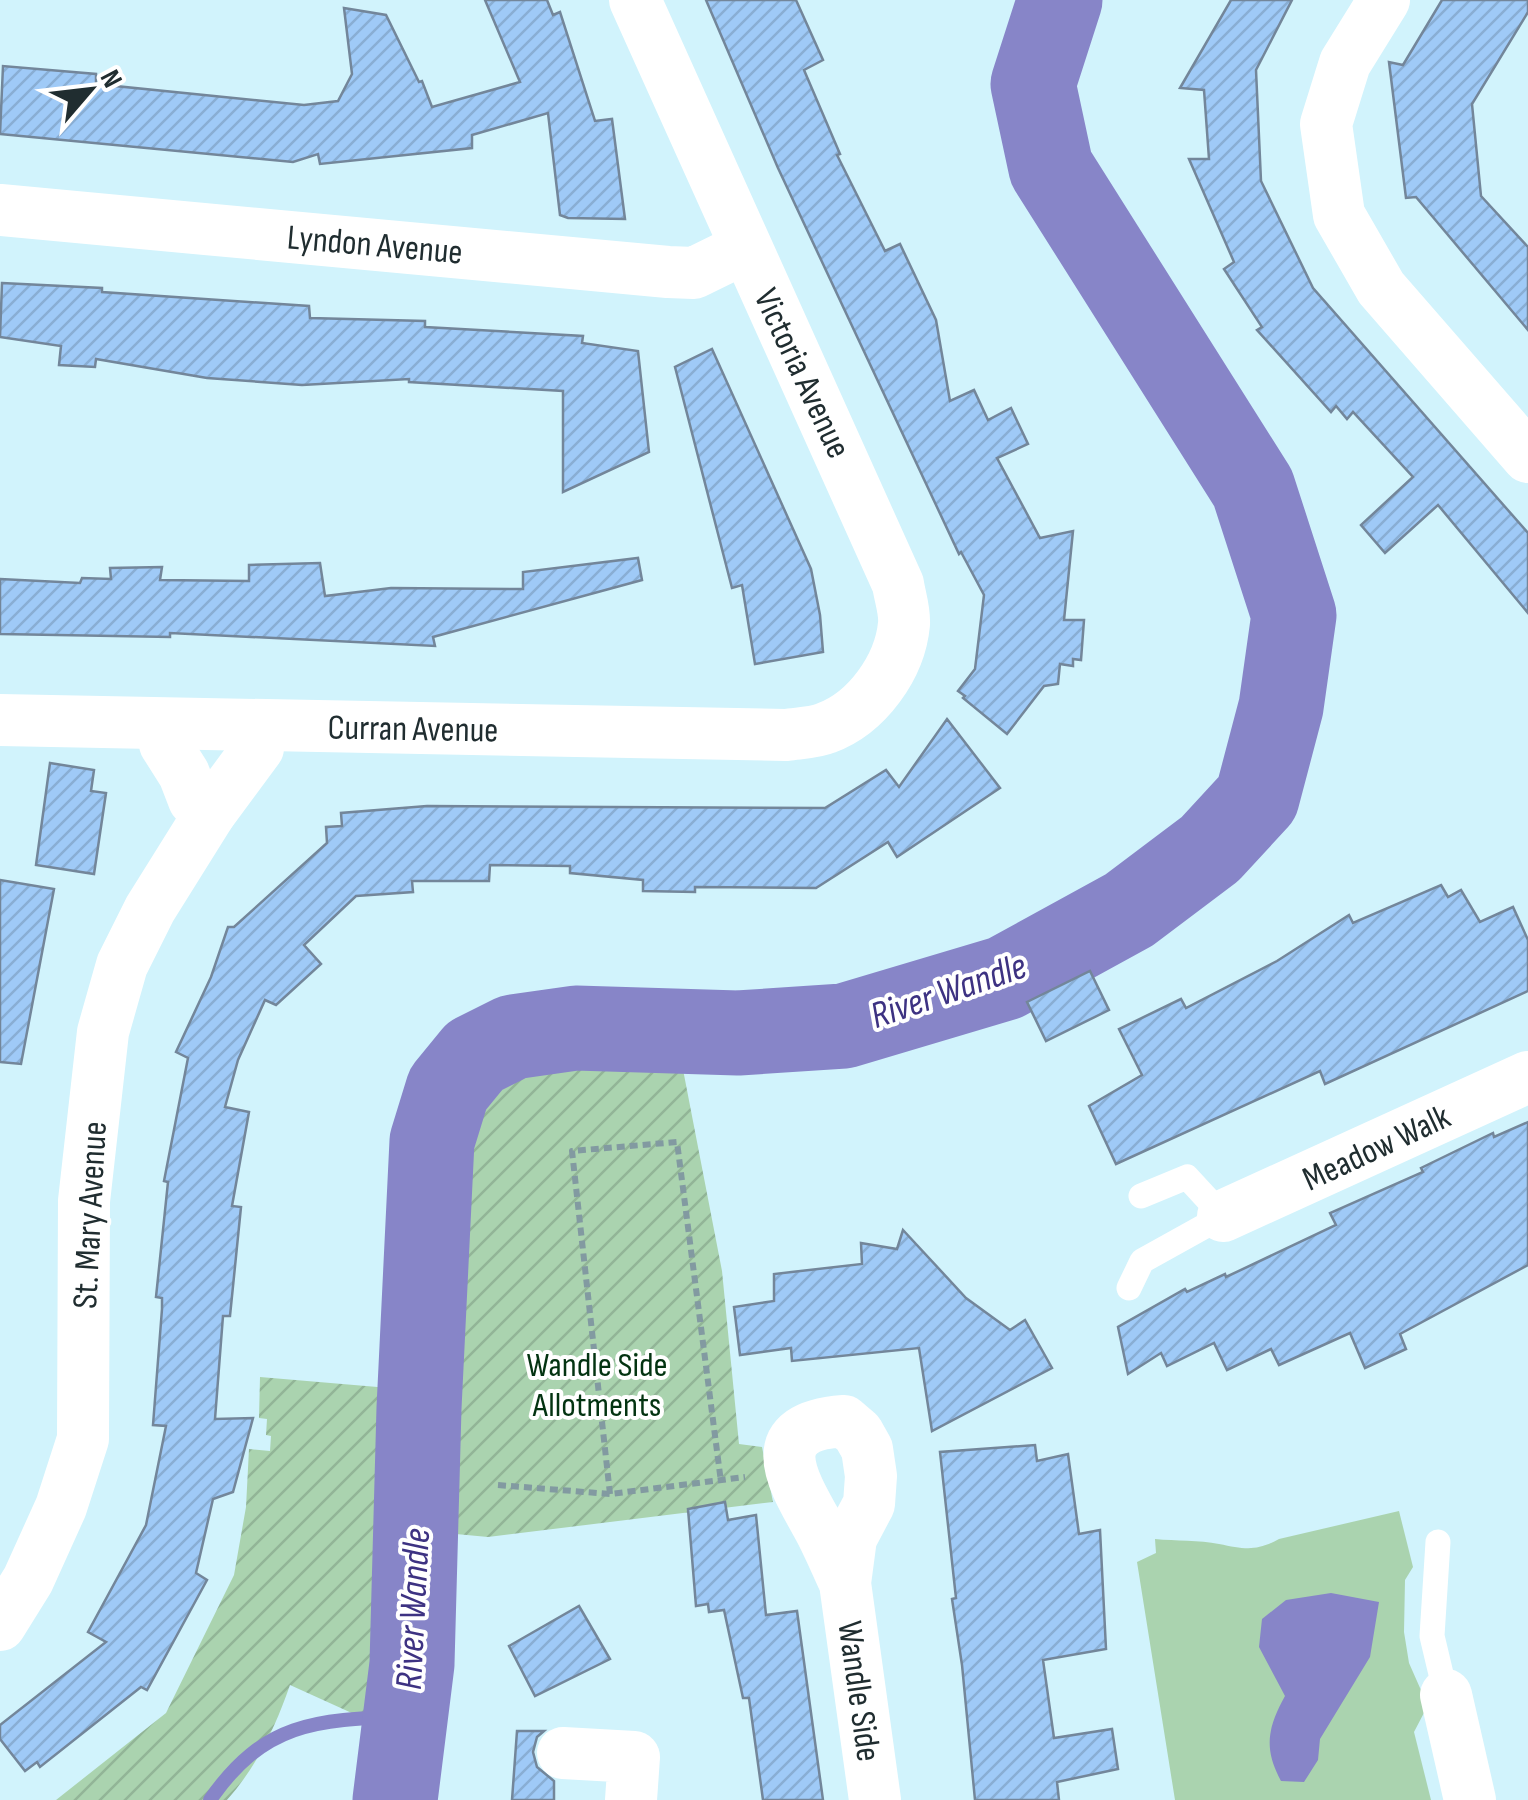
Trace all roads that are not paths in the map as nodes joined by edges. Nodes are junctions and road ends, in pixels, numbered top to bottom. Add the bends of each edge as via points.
1 (634, 0) edge
2 (1384, 0) edge
3 (0, 210) edge
4 (745, 248) junction
5 (1528, 457) edge
6 (0, 720) edge
7 (165, 725) junction
8 (259, 726) junction
9 (825, 729) joint
10 (210, 814) junction
11 (1528, 1077) edge
12 (1141, 1196) dead end
13 (1224, 1216) junction
14 (1129, 1288) dead end
15 (1438, 1542) dead end
16 (845, 1583) junction
17 (0, 1625) edge
18 (1446, 1694) joint
19 (564, 1753) dead end
20 (634, 1761) edge
21 (875, 1800) edge
22 (1470, 1800) edge

1 - 4 street, Victoria Avenue
2 - 5 street via 1346,63 1326,124 1339,215 1381,288
3 - 4 street, Lyndon Avenue via 668,272 694,273
4 - 9 street, Victoria Avenue via 898,584 904,621 883,682 852,714
6 - 7 street, Curran Avenue
7 - 8 street, Curran Avenue
7 - 10 street via 165,744 194,800
8 - 9 street, Curran Avenue via 786,735
8 - 10 street, St. Mary Avenue via 258,748
10 - 17 street, St. Mary Avenue via 122,965 103,1032 84,1201 83,1439 42,1551
11 - 13 street, Meadow Walk
12 - 13 lane via 1188,1177
13 - 14 lane via 1142,1261
15 - 18 lane via 1432,1636
16 - 16 street, Wandle Side via 789,1473 790,1448 823,1422 844,1421 867,1449 869,1504 851,1538
16 - 21 street, Wandle Side
18 - 22 street
19 - 20 street

